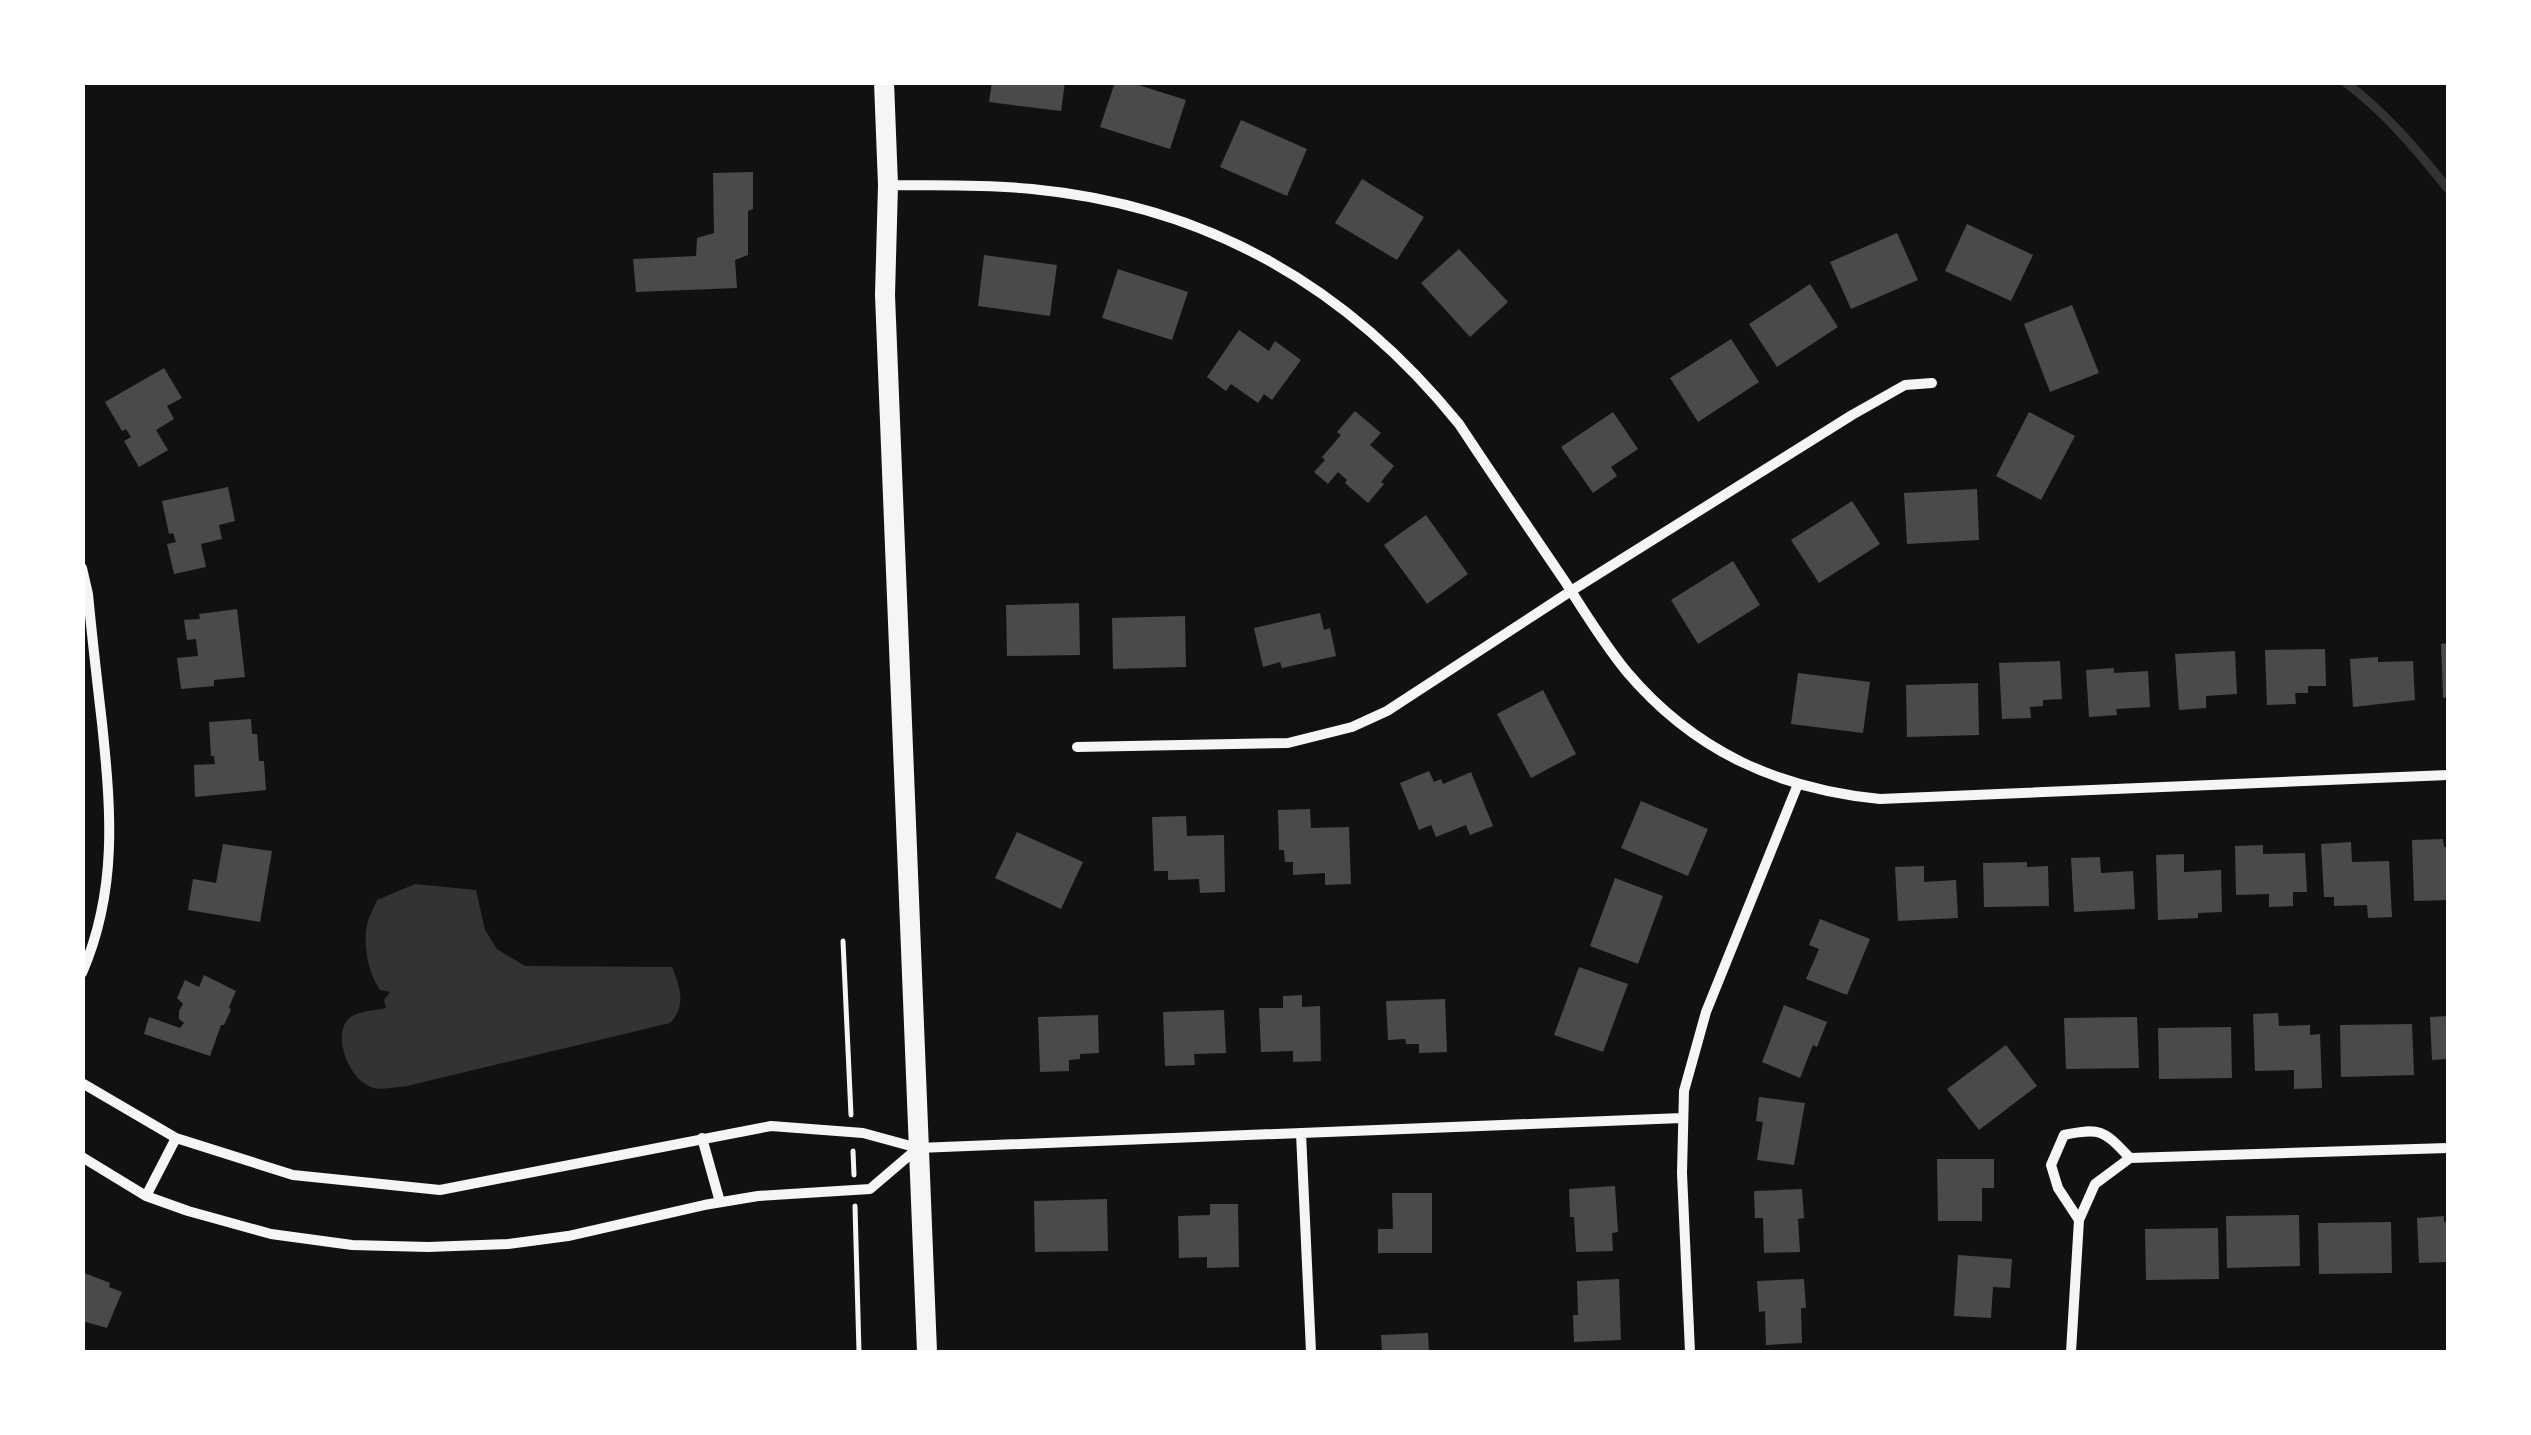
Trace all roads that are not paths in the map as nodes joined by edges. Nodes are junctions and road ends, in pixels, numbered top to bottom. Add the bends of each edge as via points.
1 (884, 82) edge
2 (888, 185) junction
3 (1932, 384) dead end
4 (82, 568) edge
5 (1571, 591) junction
6 (1076, 747) dead end
7 (2448, 775) edge
8 (1798, 784) junction
9 (82, 973) edge
10 (82, 1082) edge
11 (1682, 1118) junction
12 (1301, 1133) junction
13 (176, 1138) junction
14 (702, 1138) junction
15 (918, 1148) junction
16 (2448, 1148) edge
17 (82, 1157) edge
18 (2130, 1158) junction
19 (146, 1196) junction
20 (720, 1202) junction
21 (2080, 1220) junction
22 (927, 1352) edge
23 (1310, 1352) edge
24 (1690, 1352) edge
25 (2071, 1352) edge

1 - 2 main road
2 - 5 street via 1004,187 1092,198 1200,228 1284,269 1362,323 1432,391
2 - 15 main road via 885,295
3 - 5 street via 1905,385 1852,415
4 - 9 street via 110,804 110,864
5 - 6 street via 1352,727 1288,743
5 - 8 street via 1625,670 1672,717 1726,756
7 - 8 street via 1880,799
8 - 11 street via 1706,1012
10 - 13 street
11 - 12 street
11 - 24 street
12 - 15 street
12 - 23 street
13 - 14 street via 293,1175 440,1190
13 - 19 street
14 - 15 street via 771,1126 863,1133
14 - 20 street
15 - 20 street via 870,1189
15 - 22 main road
16 - 18 street
17 - 19 street
18 - 21 street via 2095,1184
18 - 21 street via 2110,1137 2090,1130 2064,1135 2051,1165
19 - 20 street via 271,1234 428,1247 568,1236
21 - 25 street

